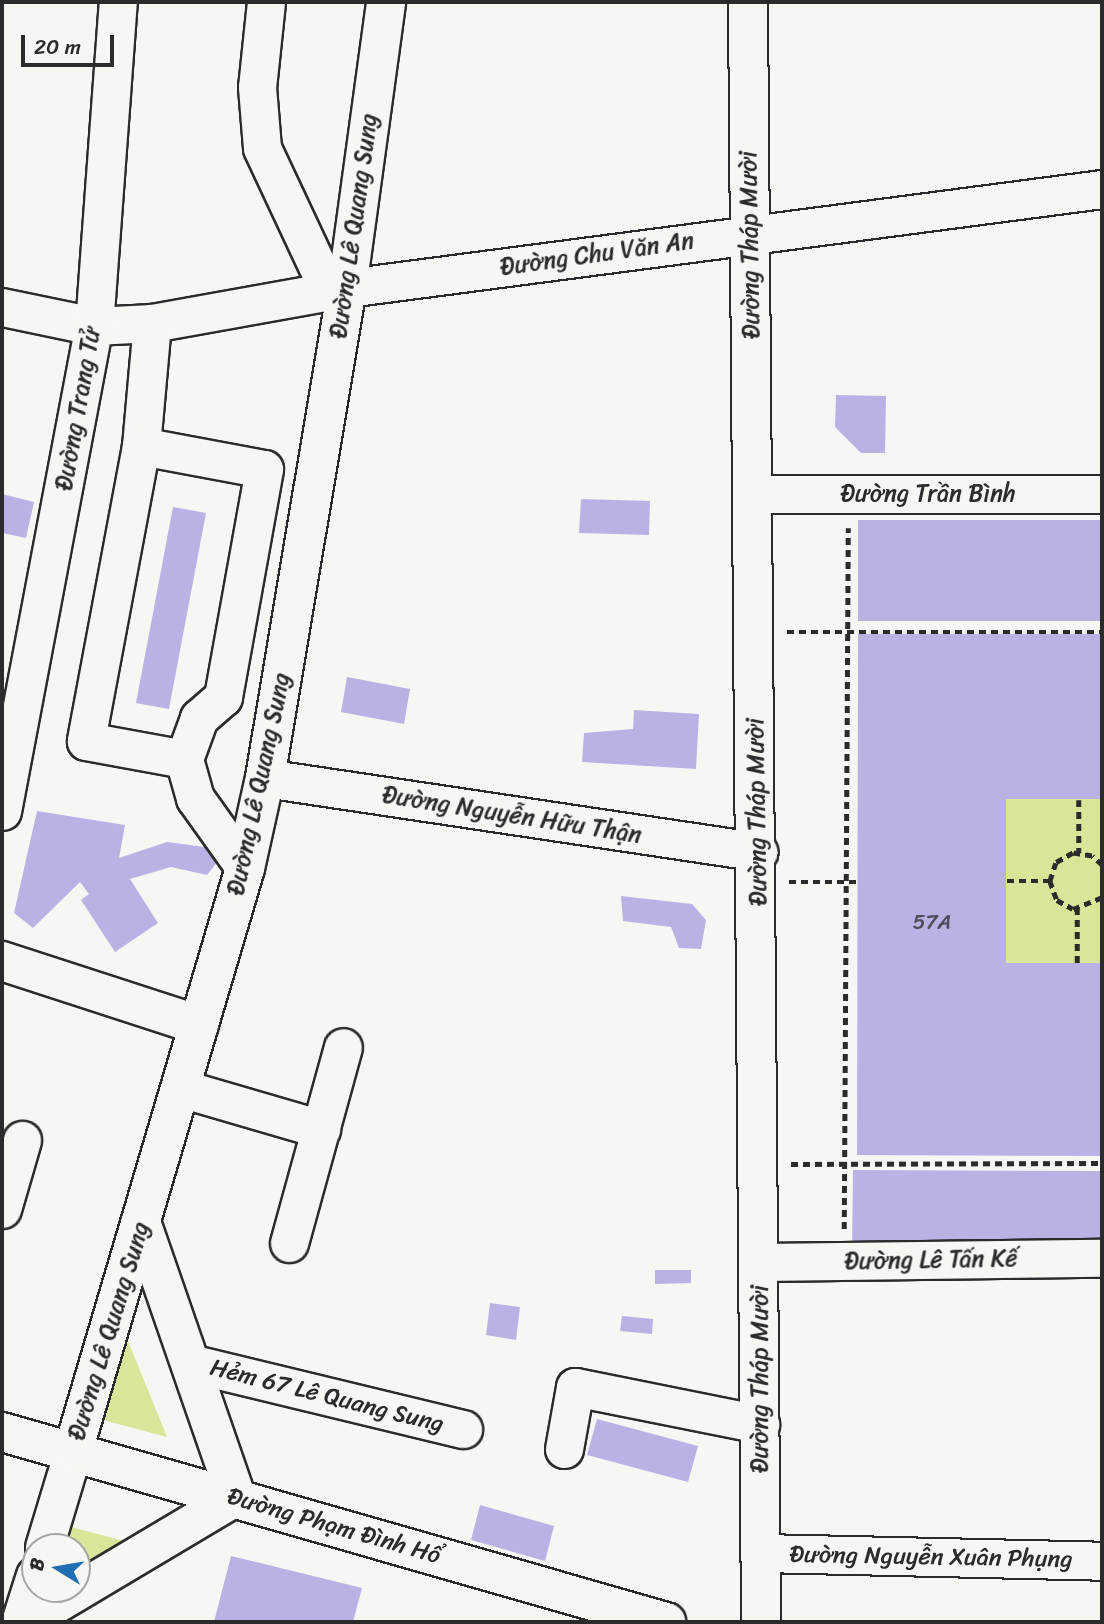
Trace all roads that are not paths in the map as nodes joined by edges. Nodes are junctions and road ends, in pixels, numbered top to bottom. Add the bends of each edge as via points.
1 (118, 2) edge
2 (266, 2) edge
3 (386, 2) edge
4 (748, 2) edge
5 (1102, 189) edge
6 (749, 232) junction
7 (338, 290) junction
8 (2, 307) edge
9 (152, 323) junction
10 (94, 326) junction
11 (141, 446) junction
12 (753, 494) junction
13 (1102, 494) edge
14 (184, 759) junction
15 (265, 778) junction
16 (2, 811) edge
17 (758, 867) junction
18 (245, 868) junction
19 (2, 961) edge
20 (199, 1025) junction
21 (343, 1047) dead end
22 (180, 1088) junction
23 (321, 1129) junction
24 (22, 1140) dead end
25 (2, 1209) edge
26 (141, 1222) junction
27 (289, 1243) dead end
28 (1102, 1258) edge
29 (760, 1262) junction
30 (190, 1363) junction
31 (760, 1424) junction
32 (463, 1429) dead end
33 (2, 1432) edge
34 (564, 1449) dead end
35 (73, 1451) junction
36 (236, 1496) junction
37 (48, 1533) edge
38 (761, 1553) junction
39 (1102, 1561) edge
40 (26, 1603) edge
41 (63, 1613) edge
42 (20, 1622) edge
43 (26, 1622) edge
44 (666, 1622) edge
45 (761, 1622) edge

1 - 10 street, Đường Trang Tử
2 - 7 street via 257,87 262,148
3 - 7 main road, Đường Lê Quang Sung
4 - 6 main road, Đường Tháp Mười
5 - 6 street, Đường Chu Văn An
6 - 7 street, Đường Chu Văn An
6 - 12 main road, Đường Tháp Mười
7 - 9 street, Đường Chu Văn An
7 - 15 main road, Đường Lê Quang Sung
8 - 10 street, Đường Chu Văn An
9 - 10 street, Đường Chu Văn An
9 - 11 street
10 - 16 street, Đường Trang Tử
11 - 14 street via 86,741
11 - 14 street via 264,469 223,697 199,718
12 - 13 street, Đường Trần Bình
12 - 17 main road, Đường Tháp Mười
14 - 18 street via 195,798
15 - 17 street, Đường Nguyễn Hữu Thận
15 - 18 main road, Đường Lê Quang Sung
17 - 29 main road, Đường Tháp Mười
18 - 20 main road, Đường Lê Quang Sung
19 - 20 main road
20 - 22 main road, Đường Lê Quang Sung
21 - 23 street
22 - 23 street
22 - 26 main road, Đường Lê Quang Sung
23 - 27 street
24 - 25 street
26 - 30 main road
26 - 35 main road, Đường Lê Quang Sung
28 - 29 street, Đường Lê Tấn Kế
29 - 31 main road, Đường Tháp Mười
30 - 32 street, Hẻm 67 Lê Quang Sung
30 - 36 main road
31 - 34 street via 575,1387
31 - 38 main road, Đường Tháp Mười
33 - 35 main road, Đường Phạm Đình Hổ
35 - 36 main road, Đường Phạm Đình Hổ
35 - 37 street, Đường Lê Quang Sung
36 - 41 street
36 - 44 main road, Đường Phạm Đình Hổ
38 - 39 street, Đường Nguyễn Xuân Phụng
38 - 45 main road, Đường Tháp Mười
40 - 42 street
41 - 43 street

